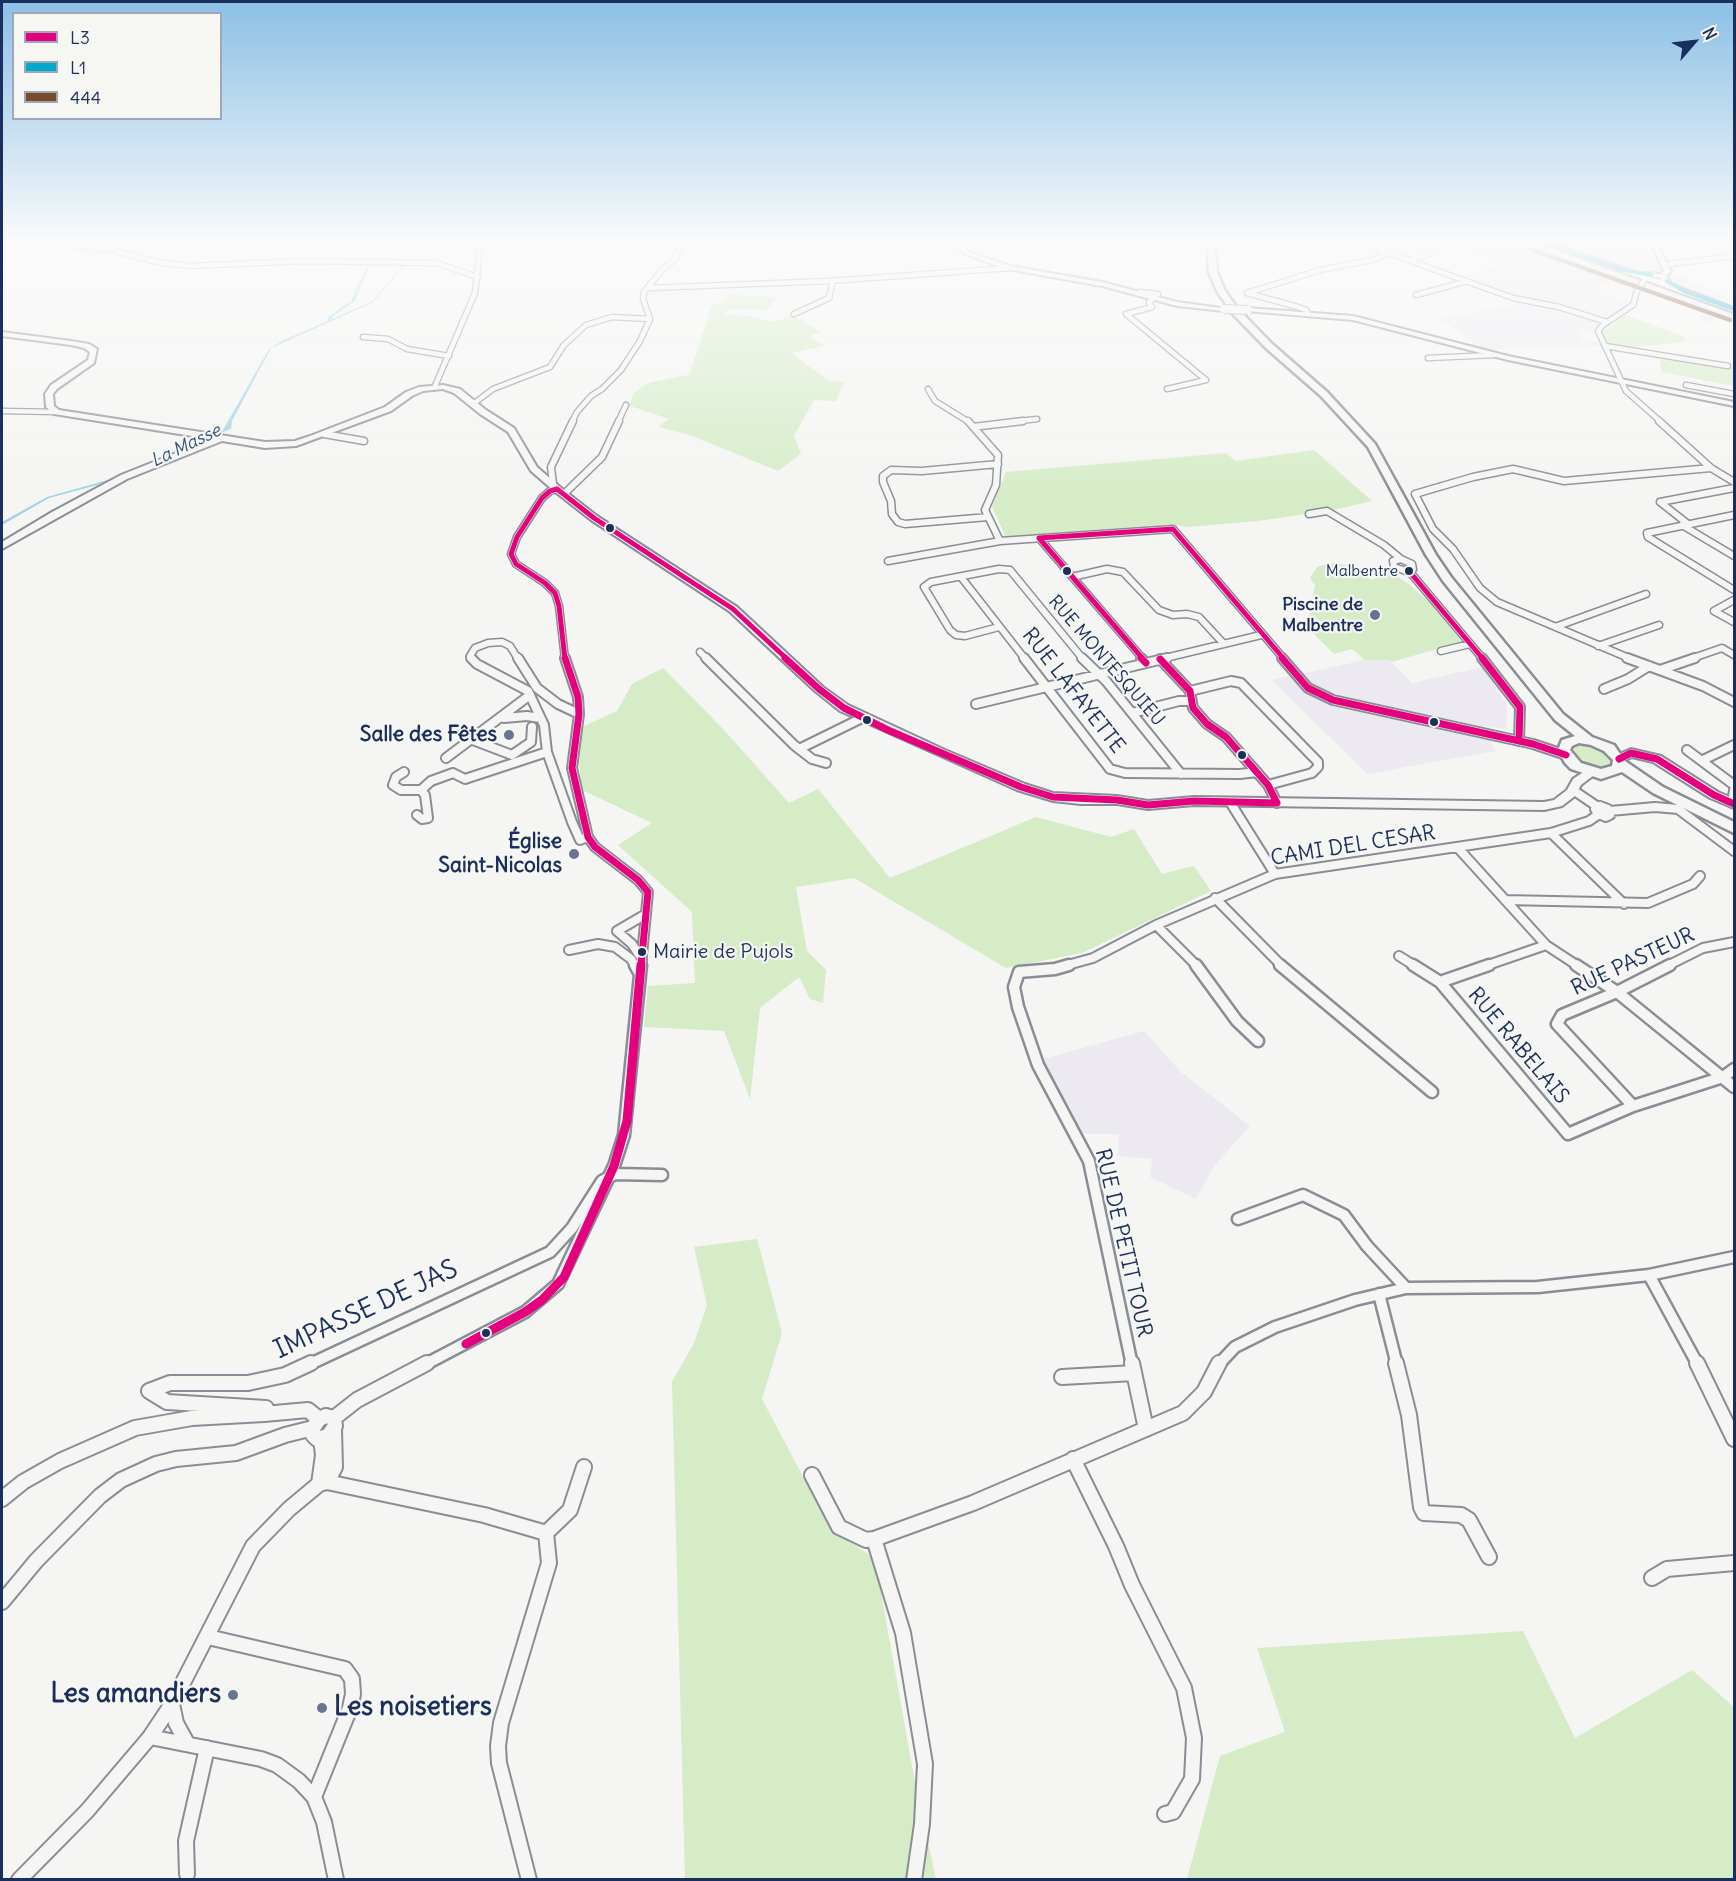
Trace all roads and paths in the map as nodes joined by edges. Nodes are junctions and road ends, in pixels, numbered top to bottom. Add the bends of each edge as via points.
1 (461, 327) edge
2 (584, 327) edge
3 (646, 327) edge
4 (1141, 327) edge
5 (1250, 327) edge
6 (1386, 327) edge
7 (1602, 327) edge
8 (2, 334) edge
9 (363, 337) dead end
10 (1605, 346) junction
11 (1494, 355) junction
12 (449, 356) junction
13 (1428, 358) dead end
14 (1728, 366) dead end
15 (1620, 381) junction
16 (1686, 385) dead end
17 (435, 386) junction
18 (928, 389) dead end
19 (1167, 389) dead end
20 (1734, 394) edge
21 (473, 404) junction
22 (1734, 404) edge
23 (626, 405) dead end
24 (2, 411) edge
25 (57, 412) junction
26 (1037, 418) dead end
27 (973, 427) junction
28 (324, 434) junction
29 (213, 438) junction
30 (364, 441) dead end
31 (998, 464) junction
32 (1711, 468) junction
33 (1734, 482) edge
34 (1734, 488) edge
35 (558, 489) junction
36 (1309, 514) dead end
37 (1734, 515) edge
38 (988, 517) junction
39 (1685, 524) junction
40 (1039, 538) junction
41 (1000, 541) junction
42 (2, 546) edge
43 (1734, 556) edge
44 (888, 561) dead end
45 (961, 577) junction
46 (1072, 577) junction
47 (1734, 590) edge
48 (1646, 594) dead end
49 (1734, 600) edge
50 (1734, 622) edge
51 (1659, 625) dead end
52 (999, 627) junction
53 (1555, 627) junction
54 (1261, 635) junction
55 (1224, 644) junction
56 (1470, 644) junction
57 (1598, 646) junction
58 (1441, 651) dead end
59 (700, 652) dead end
60 (1734, 655) edge
61 (1160, 659) junction
62 (1146, 663) junction
63 (1649, 666) junction
64 (1660, 670) junction
65 (1097, 675) junction
66 (1046, 688) junction
67 (1604, 689) dead end
68 (1190, 691) junction
69 (530, 695) junction
70 (1191, 701) junction
71 (1734, 702) edge
72 (976, 704) dead end
73 (1132, 713) junction
74 (579, 714) junction
75 (1558, 717) junction
76 (540, 718) junction
77 (862, 718) junction
78 (499, 719) junction
79 (532, 727) dead end
80 (470, 739) junction
81 (1587, 739) junction
82 (1519, 741) junction
83 (1604, 745) junction
84 (1734, 745) edge
85 (1567, 747) junction
86 (799, 749) junction
87 (1687, 750) dead end
88 (547, 752) junction
89 (446, 758) dead end
90 (1703, 760) junction
91 (1620, 761) junction
92 (826, 763) dead end
93 (1576, 766) junction
94 (404, 772) dead end
95 (1257, 772) junction
96 (1592, 772) junction
97 (1181, 774) junction
98 (1609, 774) junction
99 (1269, 785) junction
100 (1575, 786) junction
101 (1734, 788) edge
102 (421, 790) junction
103 (1658, 790) junction
104 (1714, 795) junction
105 (1230, 802) junction
106 (1277, 803) junction
107 (1733, 804) edge
108 (1598, 811) junction
109 (417, 815) dead end
110 (1734, 828) edge
111 (1551, 833) junction
112 (580, 839) junction
113 (1458, 848) junction
114 (1734, 851) edge
115 (1275, 874) junction
116 (1700, 876) dead end
117 (1215, 898) junction
118 (1505, 900) junction
119 (1624, 904) junction
120 (646, 914) junction
121 (1156, 925) junction
122 (1733, 944) edge
123 (1545, 945) junction
124 (569, 950) dead end
125 (1399, 956) dead end
126 (642, 959) junction
127 (1019, 972) joint
128 (640, 974) junction
129 (1440, 982) junction
130 (1617, 992) junction
131 (1258, 1041) dead end
132 (1734, 1070) edge
133 (1723, 1077) junction
134 (1734, 1087) edge
135 (1432, 1092) dead end
136 (1633, 1106) junction
137 (662, 1175) dead end
138 (608, 1179) junction
139 (1238, 1219) dead end
140 (1734, 1257) edge
141 (1649, 1275) junction
142 (1406, 1288) junction
143 (1379, 1294) junction
144 (1134, 1373) junction
145 (1062, 1377) dead end
146 (264, 1414) junction
147 (316, 1423) junction
148 (334, 1424) junction
149 (1146, 1429) junction
150 (321, 1439) junction
151 (1734, 1439) edge
152 (1073, 1459) junction
153 (584, 1467) dead end
154 (812, 1475) dead end
155 (323, 1483) junction
156 (2, 1499) edge
157 (546, 1533) junction
158 (874, 1539) junction
159 (1489, 1557) dead end
160 (1734, 1563) edge
161 (1652, 1578) dead end
162 (2, 1602) edge
163 (207, 1637) junction
164 (172, 1704) junction
165 (150, 1737) junction
166 (187, 1743) junction
167 (207, 1748) junction
168 (314, 1797) junction
169 (1165, 1814) dead end
170 (187, 1874) dead end
171 (19, 1880) edge
172 (336, 1880) edge
173 (529, 1880) edge
174 (914, 1880) edge

1 - 12 street
2 - 21 street via 564,345 550,368 493,389
3 - 35 street via 621,370 577,411 551,467
4 - 19 street via 1206,380
5 - 75 main road via 1324,394 1372,446 1447,579
6 - 11 main road
7 - 10 street via 1598,331
8 - 25 main road via 71,343 94,351 91,361 49,394 50,407
9 - 12 street via 388,339 407,349
10 - 14 street
10 - 15 street
11 - 13 street
11 - 15 main road
12 - 17 street
15 - 22 main road
15 - 32 street via 1626,392
16 - 20 street
17 - 21 main road via 457,391
17 - 28 main road
18 - 27 street via 935,401
21 - 35 main road via 511,430 534,469
23 - 35 street via 602,457
24 - 25 street
25 - 29 main road
26 - 27 street
27 - 31 street via 995,450
28 - 29 main road via 278,445
28 - 30 street
29 - 42 main road via 124,477
31 - 38 street via 996,485 986,504
31 - 38 street via 891,470 883,476 892,514 898,522
32 - 33 street
32 - 53 street via 1564,481 1513,469 1415,494 1433,529 1485,593
34 - 39 street via 1660,502
35 - 74 street via 542,498 511,554 516,564 555,593 565,662 578,697
35 - 77 main road via 602,524 733,609 819,689
36 - 56 street via 1327,511 1384,545 1401,559 1393,565 1409,571
37 - 39 street
38 - 41 street
39 - 43 street
39 - 47 street via 1647,533 1648,537
40 - 41 street
40 - 46 street
40 - 54 street via 1168,528 1177,531
41 - 44 street
45 - 52 street, RUE LAFAYETTE
45 - 52 street via 931,582 924,587 950,630 960,636
45 - 65 street, RUE MONTESQUIEU via 1007,569 1012,572
46 - 55 street via 1118,570 1160,610 1199,617
46 - 62 street
48 - 53 street
49 - 50 street via 1714,611
51 - 57 street
52 - 66 street, RUE LAFAYETTE
53 - 57 street
54 - 55 street
54 - 82 street via 1308,688 1333,700
55 - 61 street
56 - 58 street
56 - 82 street via 1520,707
57 - 63 street
59 - 86 street
60 - 64 street via 1722,648
61 - 62 street
61 - 68 street
62 - 65 street
63 - 64 street
63 - 67 street
64 - 71 street
65 - 66 street
65 - 73 street, RUE MONTESQUIEU
66 - 72 street
66 - 97 street, RUE LAFAYETTE via 1110,769
68 - 70 street
68 - 99 street via 1231,681 1241,683 1318,762 1312,773
69 - 74 street via 477,664 470,656 475,648 497,642 510,646 537,688
69 - 76 street
69 - 78 street
70 - 73 street
70 - 95 street via 1204,721 1222,734
73 - 97 street, RUE MONTESQUIEU
74 - 112 street via 572,768
75 - 81 main road
75 - 85 main road
76 - 78 street
76 - 88 street
77 - 86 street
77 - 105 main road via 1053,797 1148,805
78 - 80 street
79 - 80 street via 531,742 512,755
80 - 89 street
81 - 83 main road
81 - 85 main road
82 - 85 street
83 - 91 main road
83 - 104 main road via 1653,752
84 - 90 street
85 - 93 main road
86 - 92 street
87 - 90 street
88 - 102 street via 465,779 453,773
88 - 112 street
90 - 101 street
91 - 98 main road via 1619,768
91 - 103 main road
91 - 104 main road via 1631,753 1657,759
93 - 96 main road
93 - 100 main road
94 - 102 street via 393,785 401,790
95 - 97 street, RUE LAFAYETTE
95 - 99 street
96 - 98 main road
96 - 100 main road
98 - 103 main road
99 - 106 street
100 - 106 main road via 1558,803 1544,807
100 - 108 street
101 - 107 street
102 - 109 street via 428,818
103 - 110 main road
104 - 107 main road
105 - 106 main road
105 - 115 street
108 - 111 street, CAMI DEL CESAR via 1589,821
108 - 114 street, CAMI DEL CESAR via 1608,816 1610,811 1678,809
111 - 113 street, CAMI DEL CESAR
111 - 119 street
112 - 120 street via 645,886 649,900
113 - 115 street, CAMI DEL CESAR
113 - 118 street
115 - 117 street, CAMI DEL CESAR
116 - 119 street via 1693,884 1648,903
117 - 121 street, CAMI DEL CESAR
117 - 135 street via 1273,959
118 - 119 street
118 - 123 street
120 - 126 street
120 - 126 street via 617,931
121 - 127 street, CAMI DEL CESAR via 1093,958 1055,969
121 - 131 street via 1192,960 1237,1021
122 - 130 street, RUE PASTEUR via 1703,948
123 - 129 street, RUE RABELAIS
123 - 130 street
124 - 128 street via 598,944 615,947 631,959
125 - 129 street, RUE RABELAIS
126 - 128 street
127 - 144 street, RUE DE PETIT TOUR via 1014,987 1038,1065 1089,1161
128 - 138 street via 627,1121
129 - 136 street, RUE RABELAIS via 1568,1134
130 - 133 street
130 - 136 street, RUE PASTEUR via 1562,1015 1557,1024
132 - 133 street
133 - 134 street
133 - 136 street
137 - 138 street via 615,1174
138 - 146 street, IMPASSE DE JAS via 602,1181 572,1228 550,1252 386,1330 285,1375 248,1383 170,1383 149,1391 167,1402 266,1408
138 - 148 street via 564,1277 542,1300 357,1400
139 - 142 street via 1304,1195 1344,1215
140 - 141 street
141 - 142 street via 1538,1287
141 - 151 street
142 - 143 street
143 - 149 street via 1275,1327 1235,1347 1217,1366 1204,1392 1183,1413
143 - 159 street via 1409,1415 1421,1507 1424,1513 1461,1515 1469,1520
144 - 145 street
144 - 149 street, RUE DE PETIT TOUR
146 - 147 street via 308,1410
146 - 156 street via 192,1418 135,1428 60,1461
147 - 148 street via 329,1415
147 - 150 street via 315,1437
147 - 162 street via 236,1453 176,1459 121,1480 36,1561
148 - 150 street via 328,1436
148 - 155 street via 335,1467
149 - 152 street
150 - 155 street
152 - 158 street via 973,1503
152 - 169 street via 1184,1688 1194,1738 1192,1779 1173,1812
153 - 157 street via 570,1510
154 - 158 street via 840,1527 866,1540
155 - 157 street via 484,1515
155 - 163 street via 289,1509 253,1546
157 - 173 street via 549,1563 501,1724 498,1746
158 - 174 street via 903,1633 924,1753 922,1824
160 - 161 street via 1667,1569
163 - 164 street
163 - 168 street via 345,1669 349,1674 353,1694 350,1708
164 - 165 street
164 - 166 street via 176,1723
165 - 166 street
165 - 171 street via 87,1811
166 - 167 street
167 - 168 street via 277,1765
167 - 170 street via 186,1841
168 - 172 street via 330,1842

